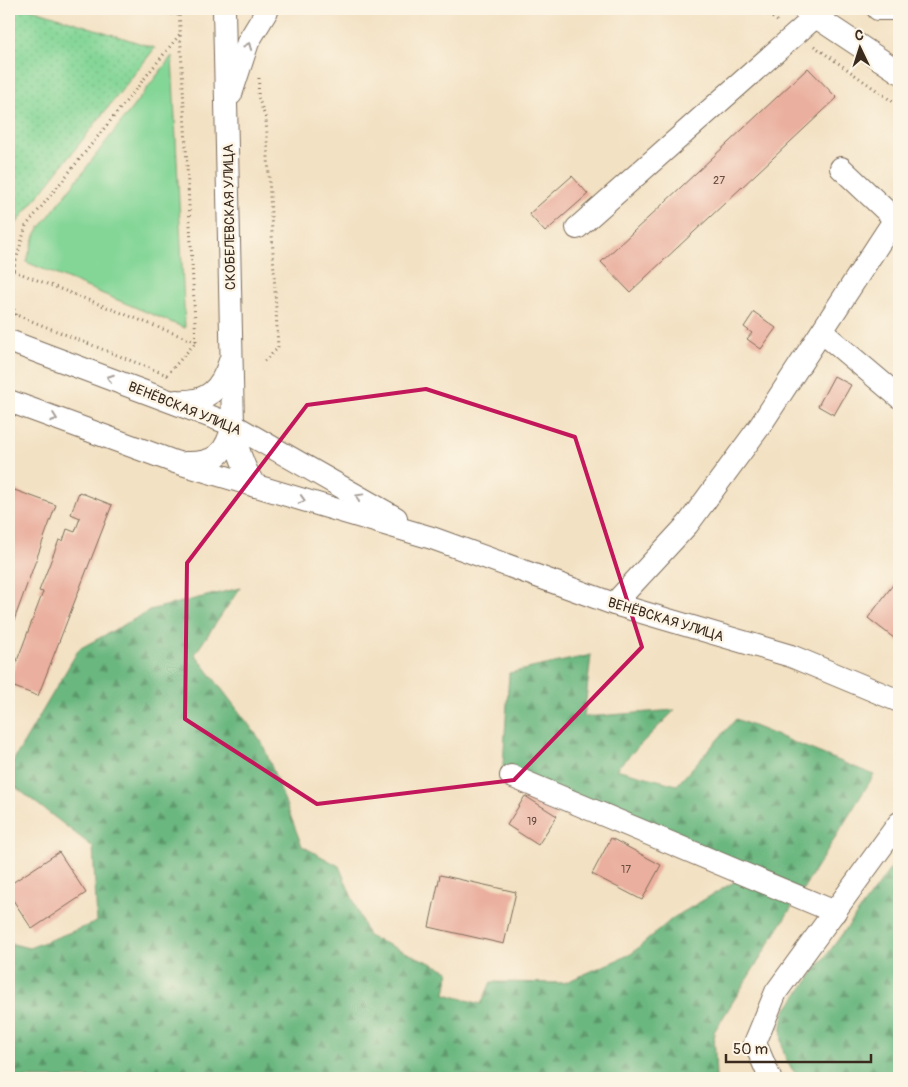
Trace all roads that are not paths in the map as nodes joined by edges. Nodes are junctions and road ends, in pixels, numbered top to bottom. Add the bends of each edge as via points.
1 (224, 9) edge
2 (268, 9) edge
3 (878, 9) edge
4 (899, 9) edge
5 (809, 13) edge
6 (899, 72) edge
7 (226, 109) junction
8 (841, 168) dead end
9 (897, 221) edge
10 (577, 228) dead end
11 (822, 332) junction
12 (9, 341) edge
13 (233, 354) junction
14 (899, 397) edge
15 (9, 401) edge
16 (172, 401) junction
17 (233, 425) junction
18 (175, 462) junction
19 (255, 486) junction
20 (432, 538) junction
21 (614, 604) junction
22 (899, 701) edge
23 (511, 776) dead end
24 (899, 823) edge
25 (835, 912) junction
26 (770, 1078) edge

1 - 7 street, СКОБЕЛЕВСКАЯ УЛИЦА
7 -> 2 street via 248,42
3 - 4 street
5 - 6 street
5 - 10 street via 796,34
7 - 13 street, СКОБЕЛЕВСКАЯ УЛИЦА
8 - 9 street
9 - 11 street
11 - 14 street
11 - 21 street via 760,426 688,524
16 -> 12 street, ВЕНЁВСКАЯ УЛИЦА
13 - 16 street via 214,391 191,402
13 - 17 street, СКОБЕЛЕВСКАЯ УЛИЦА
15 -> 18 street, ВЕНЁВСКАЯ УЛИЦА
16 - 17 street, ВЕНЁВСКАЯ УЛИЦА
17 - 18 street via 226,447 218,456 206,462
17 - 19 street via 239,456
20 -> 17 street, ВЕНЁВСКАЯ УЛИЦА
18 - 19 street, ВЕНЁВСКАЯ УЛИЦА
19 -> 20 street, ВЕНЁВСКАЯ УЛИЦА
20 - 21 street, ВЕНЁВСКАЯ УЛИЦА
21 - 22 street, ВЕНЁВСКАЯ УЛИЦА via 791,656
23 - 25 street
24 - 25 street
25 - 26 street via 776,992 755,1042

